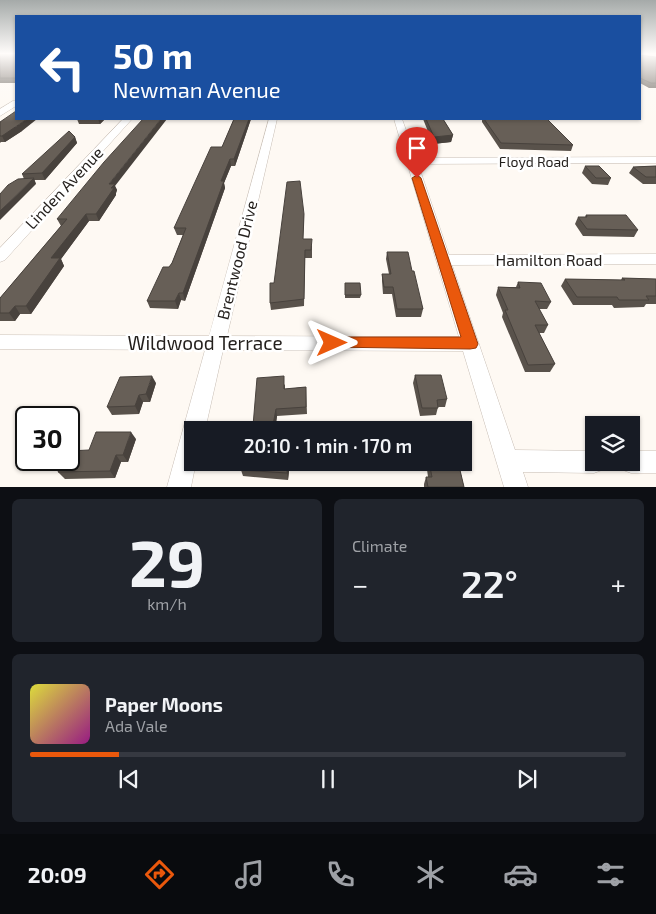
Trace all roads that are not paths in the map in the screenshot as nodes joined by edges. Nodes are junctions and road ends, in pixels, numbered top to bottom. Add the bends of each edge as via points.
1 (15, 104) edge
2 (0, 113) edge
3 (127, 120) edge
4 (273, 120) edge
5 (398, 120) edge
6 (656, 160) edge
7 (412, 162) junction
8 (0, 257) edge
9 (656, 259) edge
10 (443, 260) junction
11 (0, 342) edge
12 (216, 343) junction
13 (470, 344) junction
14 (196, 421) edge
15 (508, 461) junction
16 (585, 462) edge
17 (640, 462) edge
18 (656, 462) edge
19 (184, 466) edge
20 (179, 486) edge
21 (516, 486) edge

1 - 2 street
3 - 8 street, Linden Avenue
4 - 12 street, Brentwood Drive
5 - 7 street
6 - 7 street, Floyd Road
7 - 10 street
9 - 10 street, Hamilton Road
10 - 13 street
11 - 12 street, Wildwood Terrace
12 - 13 street, Wildwood Terrace
12 - 14 street, Brentwood Drive
13 - 15 street
15 - 16 street
15 - 21 street
17 - 18 street
19 - 20 street

